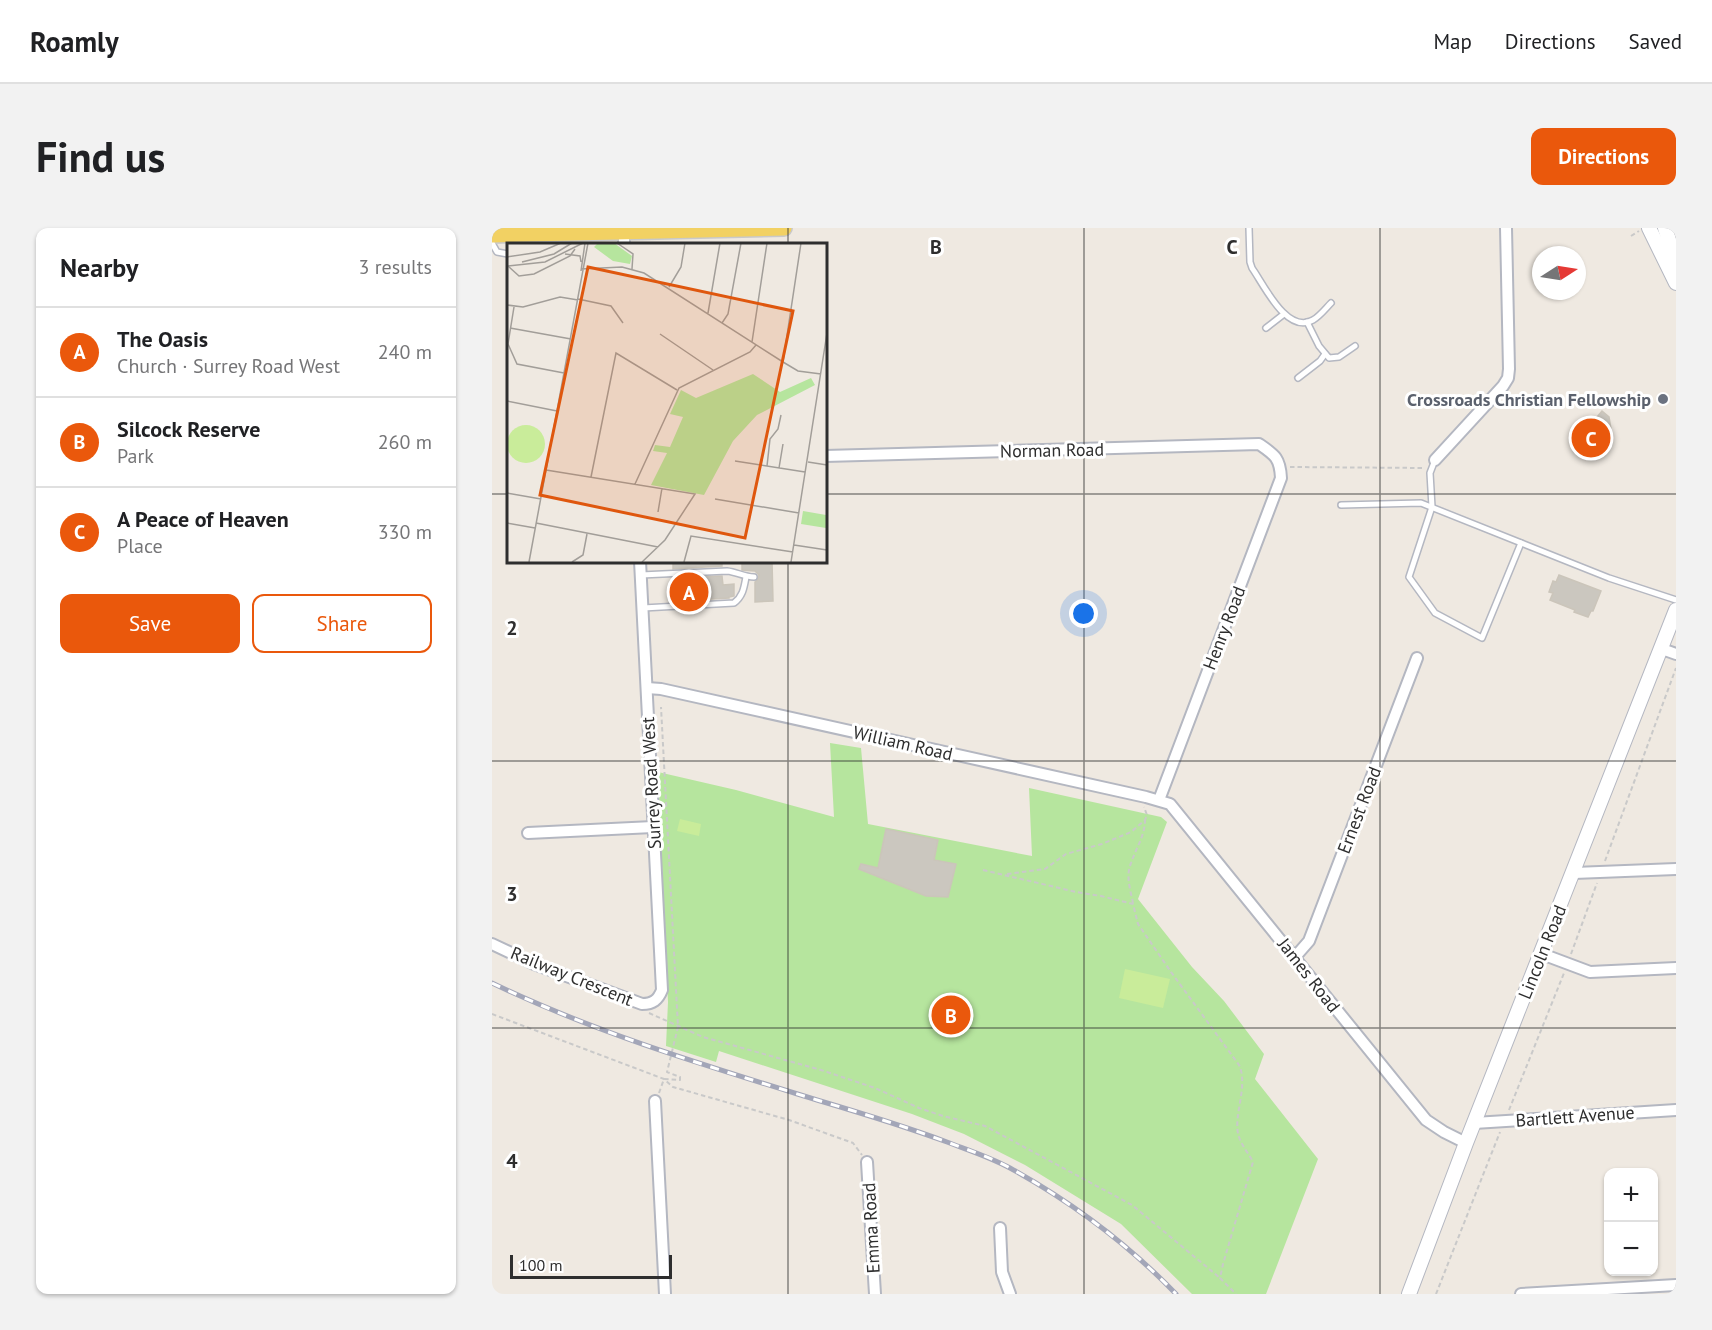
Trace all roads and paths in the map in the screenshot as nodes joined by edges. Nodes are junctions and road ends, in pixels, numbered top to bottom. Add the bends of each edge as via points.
1 (784, 228) edge
2 (1249, 228) edge
3 (1506, 228) edge
4 (1649, 228) edge
5 (1665, 228) edge
6 (1676, 232) edge
7 (492, 235) edge
8 (624, 238) edge
9 (492, 243) edge
10 (1671, 247) junction
11 (507, 254) edge
12 (1676, 261) edge
13 (1676, 283) edge
14 (1331, 303) dead end
15 (1284, 314) junction
16 (1306, 322) junction
17 (1266, 328) dead end
18 (1355, 346) dead end
19 (1325, 354) junction
20 (1298, 378) dead end
21 (826, 456) edge
22 (1436, 460) junction
23 (1281, 466) junction
24 (1341, 504) dead end
25 (1432, 507) junction
26 (1521, 543) junction
27 (640, 562) edge
28 (641, 575) junction
29 (754, 576) dead end
30 (746, 577) junction
31 (1676, 600) edge
32 (643, 608) junction
33 (1676, 610) edge
34 (1662, 648) junction
35 (1676, 654) edge
36 (1417, 658) dead end
37 (1676, 668) edge
38 (647, 688) junction
39 (661, 707) dead end
40 (1146, 797) junction
41 (1159, 800) junction
42 (1145, 820) junction
43 (653, 826) junction
44 (528, 833) dead end
45 (1676, 868) edge
46 (983, 870) dead end
47 (1601, 872) junction
48 (1574, 873) junction
49 (1004, 874) junction
50 (1133, 904) junction
51 (492, 944) edge
52 (1542, 954) junction
53 (1295, 957) junction
54 (1568, 964) junction
55 (1676, 968) edge
56 (654, 1002) joint
57 (642, 1004) junction
58 (492, 1014) edge
59 (678, 1027) junction
60 (664, 1079) junction
61 (655, 1101) joint
62 (1676, 1110) edge
63 (1504, 1121) junction
64 (1474, 1123) junction
65 (1466, 1143) junction
66 (867, 1162) joint
67 (1000, 1228) dead end
68 (1220, 1278) junction
69 (1676, 1285) edge
70 (665, 1294) edge
71 (875, 1294) edge
72 (1010, 1294) edge
73 (1236, 1294) edge
74 (1410, 1294) edge
75 (1436, 1294) edge
76 (1521, 1294) edge

1 - 8 main road
2 - 15 lane via 1252,268
3 - 22 street via 1508,378
4 - 13 main road
5 - 10 main road
6 - 10 main road
7 - 8 main road
9 - 11 lane via 497,252
10 - 12 main road
14 - 16 lane
15 - 16 lane
15 - 17 lane
16 - 19 lane
18 - 19 lane via 1339,357 1329,358
19 - 20 lane
21 - 23 street, Norman Road via 1259,444 1276,455
22 - 23 path via 1426,468
22 - 25 lane via 1430,473
23 - 41 street, Henry Road via 1281,478
24 - 25 lane via 1421,503
25 - 26 lane
25 - 26 lane via 1409,577 1435,613 1482,638
26 - 31 lane
27 - 28 street, Surrey Road West
28 - 30 lane via 728,571
28 - 32 street, Surrey Road West
29 - 30 lane
30 - 32 lane via 744,589 734,603
32 - 38 street, Surrey Road West
33 - 34 main road, Lincoln Road
34 - 35 street
34 - 48 main road, Lincoln Road
36 - 53 street, Ernest Road via 1309,941
37 - 47 path
38 - 40 street, William Road
38 - 43 street, Surrey Road West
39 - 59 path
40 - 41 street, William Road
40 - 42 path
41 - 53 street, James Road via 1180,814
42 - 49 path via 1131,832 1066,854 1045,869
42 - 50 path via 1145,831 1128,872
43 - 44 street
43 - 56 street, Surrey Road West via 662,990
45 - 47 street
46 - 49 path
47 - 48 street
47 - 54 path
48 - 52 main road, Lincoln Road
49 - 50 path
50 - 68 path via 1138,924 1242,1071 1239,1137 1253,1162
51 - 57 street, Railway Crescent
52 - 54 street
52 - 64 main road, Lincoln Road
53 - 65 street, James Road via 1426,1120
54 - 55 street via 1590,972
54 - 63 path
56 - 57 street, Railway Crescent
57 - 59 path via 650,1015
58 - 60 path
59 - 60 path via 667,1072 680,1080
59 - 68 path via 875,1088 943,1116 985,1125 1132,1205
60 - 61 path
60 - 66 path via 673,1087 853,1143
61 - 70 street
62 - 63 street, Bartlett Avenue
63 - 64 street, Bartlett Avenue
63 - 75 path
64 - 65 main road, Lincoln Road
65 - 74 main road, Lincoln Road
66 - 71 street, Emma Road
67 - 72 street via 1002,1272
68 - 73 path
69 - 76 street

